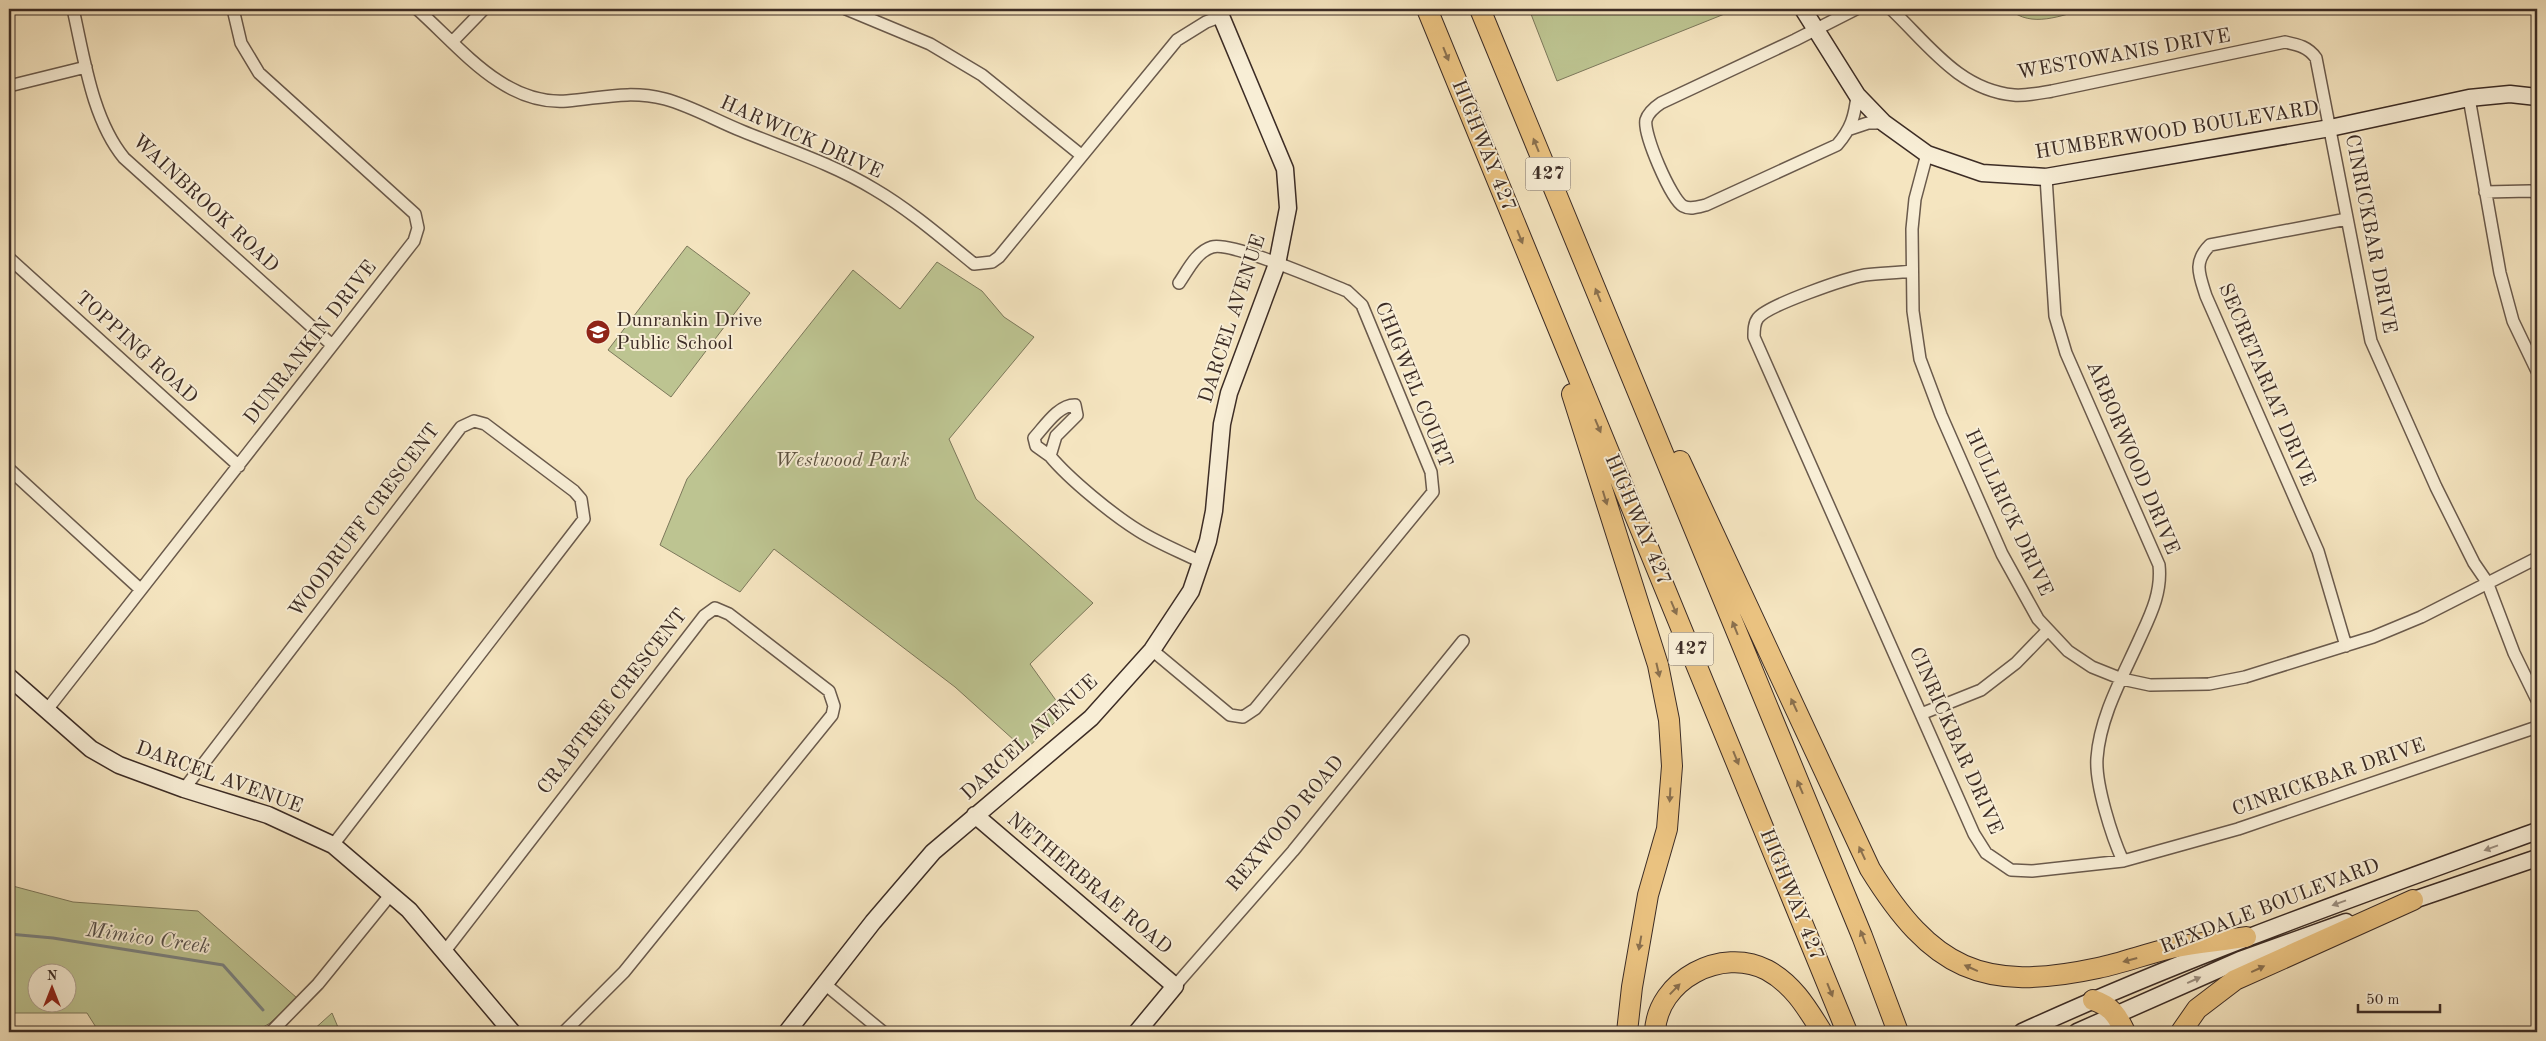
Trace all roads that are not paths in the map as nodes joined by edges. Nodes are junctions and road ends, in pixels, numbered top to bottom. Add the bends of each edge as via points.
1 (73, 9) edge
2 (233, 9) edge
3 (417, 9) edge
4 (484, 9) edge
5 (846, 9) edge
6 (1427, 9) edge
7 (1480, 9) edge
8 (1803, 9) edge
9 (1856, 9) edge
10 (1892, 9) edge
11 (1220, 13) edge
12 (1816, 29) junction
13 (453, 41) junction
14 (86, 67) junction
15 (9, 86) edge
16 (1858, 96) junction
17 (2537, 97) edge
18 (2469, 98) junction
19 (1884, 123) junction
20 (2330, 128) junction
21 (1850, 129) junction
22 (1927, 154) junction
23 (1081, 155) junction
24 (2046, 177) junction
25 (2485, 192) junction
26 (2537, 193) edge
27 (2347, 219) junction
28 (9, 258) edge
29 (1277, 264) junction
30 (1532, 268) junction
31 (1912, 271) junction
32 (1179, 284) dead end
33 (1617, 340) junction
34 (332, 345) junction
35 (2537, 371) edge
36 (1050, 456) dead end
37 (239, 466) junction
38 (9, 469) edge
39 (2537, 558) edge
40 (1201, 562) junction
41 (2487, 582) junction
42 (140, 589) junction
43 (2047, 631) junction
44 (1463, 641) dead end
45 (2346, 646) junction
46 (1152, 650) junction
47 (9, 677) edge
48 (2122, 679) junction
49 (2537, 700) edge
50 (46, 711) junction
51 (1921, 714) junction
52 (2537, 727) edge
53 (184, 789) junction
54 (975, 815) junction
55 (2537, 831) edge
56 (333, 845) junction
57 (2537, 858) edge
58 (2123, 861) junction
59 (391, 894) junction
60 (2414, 900) junction
61 (2246, 937) junction
62 (445, 951) junction
63 (826, 985) junction
64 (1175, 986) junction
65 (2093, 1000) junction
66 (2121, 1023) edge
67 (271, 1032) edge
68 (512, 1032) edge
69 (564, 1032) edge
70 (787, 1032) edge
71 (883, 1032) edge
72 (1137, 1032) edge
73 (1627, 1032) edge
74 (1655, 1032) edge
75 (1822, 1032) edge
76 (1847, 1032) edge
77 (1898, 1032) edge
78 (2022, 1032) edge
79 (2077, 1032) edge
80 (2181, 1032) edge

1 - 14 street, WAINBROOK ROAD
2 - 34 street, DUNRANKIN DRIVE via 241,43 259,73 415,214 418,228 414,241
3 - 13 street, HARWICK DRIVE
4 - 13 street
5 - 23 street via 930,44 974,70 1004,90
6 -> 30 highway, HIGHWAY 427 / 427
33 -> 7 highway, 427
8 - 12 street, HUMBERWOOD BOULEVARD
9 - 12 street
10 - 20 street, WESTOWANIS DRIVE via 1951,68 1983,86 2015,95 2052,91 2285,42 2297,44 2311,51 2316,58
11 - 23 street, HARWICK DRIVE via 1177,40
11 - 29 street, DARCEL AVENUE via 1285,169 1288,208
12 - 16 street, HUMBERWOOD BOULEVARD
12 - 21 street via 1661,103 1646,120 1646,134 1673,195 1684,206 1694,208 1828,150 1837,145
13 - 23 street, HARWICK DRIVE via 498,81 530,97 568,101 622,94 666,99 843,173 874,188 906,210 974,264 992,262 999,257
14 - 15 street
14 - 34 street, WAINBROOK ROAD via 105,130 124,158
16 - 19 street, HUMBERWOOD BOULEVARD
16 - 21 street
17 - 18 street, HUMBERWOOD BOULEVARD via 2510,94
18 - 20 street, HUMBERWOOD BOULEVARD
18 - 25 street
19 - 21 street
19 - 22 street, HUMBERWOOD BOULEVARD
20 - 24 street, HUMBERWOOD BOULEVARD
20 - 27 street, CINRICKBAR DRIVE
22 - 24 street, HUMBERWOOD BOULEVARD via 1982,173
22 - 31 street, HULLRICK DRIVE via 1915,199
24 - 48 street, ARBORWOOD DRIVE via 2055,316 2063,344 2159,566 2161,582 2154,606
25 - 26 street
25 - 35 street via 2513,321
27 - 41 street, CINRICKBAR DRIVE via 2371,341 2436,487 2474,564
27 - 45 street, SECRETARIAT DRIVE via 2210,245 2198,261 2206,296 2318,551
28 - 37 street, TOPPING ROAD
29 - 32 street, CHIGWEL COURT via 1223,246 1213,246 1200,253
29 - 40 street, DARCEL AVENUE via 1229,393 1222,424 1214,511
29 - 46 street, CHIGWEL COURT via 1347,292 1362,305 1431,472 1433,492 1255,709 1243,717 1230,716
30 -> 73 highway via 1658,665 1669,720 1672,766 1666,830 1648,895
30 -> 76 highway, HIGHWAY 427 / 427
31 - 43 street, HULLRICK DRIVE via 1913,311 1920,359 1941,415 2002,554
31 - 51 street, CINRICKBAR DRIVE via 1857,277 1774,308 1758,317 1754,337
61 -> 33 highway via 2171,948 2066,975 2005,978 1951,960 1904,920 1870,869 1650,396
77 -> 33 highway, 427 via 1862,936
34 - 37 street, DUNRANKIN DRIVE
36 - 40 street via 1060,468 1139,532
37 - 42 street, DUNRANKIN DRIVE
38 - 42 street
39 - 41 street, HULLRICK DRIVE
40 - 46 street, DARCEL AVENUE via 1191,592
41 - 45 street, HULLRICK DRIVE via 2421,617
41 - 49 street, CINRICKBAR DRIVE via 2514,653
42 - 50 street, DUNRANKIN DRIVE
43 - 48 street, HULLRICK DRIVE via 2092,667
43 - 51 street via 2016,663 1982,690
44 - 64 street, REXWOOD ROAD via 1299,844
45 - 48 street, HULLRICK DRIVE via 2245,677 2208,684 2150,685
46 - 54 street, DARCEL AVENUE via 1091,718
47 - 50 street, DARCEL AVENUE
48 - 58 street, ARBORWOOD DRIVE via 2103,725 2097,760 2114,843
50 - 53 street, DARCEL AVENUE via 98,753 119,765
51 - 58 street, CINRICKBAR DRIVE via 1974,834 1996,862 2011,870 2032,871
52 - 58 street, CINRICKBAR DRIVE via 2238,829
53 - 56 street, DARCEL AVENUE via 268,815
53 - 56 street, WOODRUFF CRESCENT via 461,427 474,421 484,424 574,491 581,499 584,519
54 - 63 street, DARCEL AVENUE via 933,852 873,922
54 - 64 street, NETHERBRAE ROAD
55 -> 61 street, REXDALE BOULEVARD
56 - 59 street, DARCEL AVENUE
57 - 60 street, REXDALE BOULEVARD
59 - 62 street, DARCEL AVENUE
59 - 67 street via 318,984
66 -> 60 street, REXDALE BOULEVARD via 2240,960 2312,932
80 -> 60 highway via 2197,1009 2235,980
61 - 65 street, REXDALE BOULEVARD
62 - 68 street, DARCEL AVENUE
62 - 69 street, CRABTREE CRESCENT via 704,616 715,608 729,614 829,691 834,706 832,716 624,972
63 - 70 street, DARCEL AVENUE
63 - 71 street
64 - 72 street, REXWOOD ROAD
65 - 66 highway via 2107,1005
65 - 78 street, REXDALE BOULEVARD
66 - 79 street, REXDALE BOULEVARD
74 -> 75 highway via 1662,1003 1692,974 1708,966 1744,962 1766,970 1790,986

